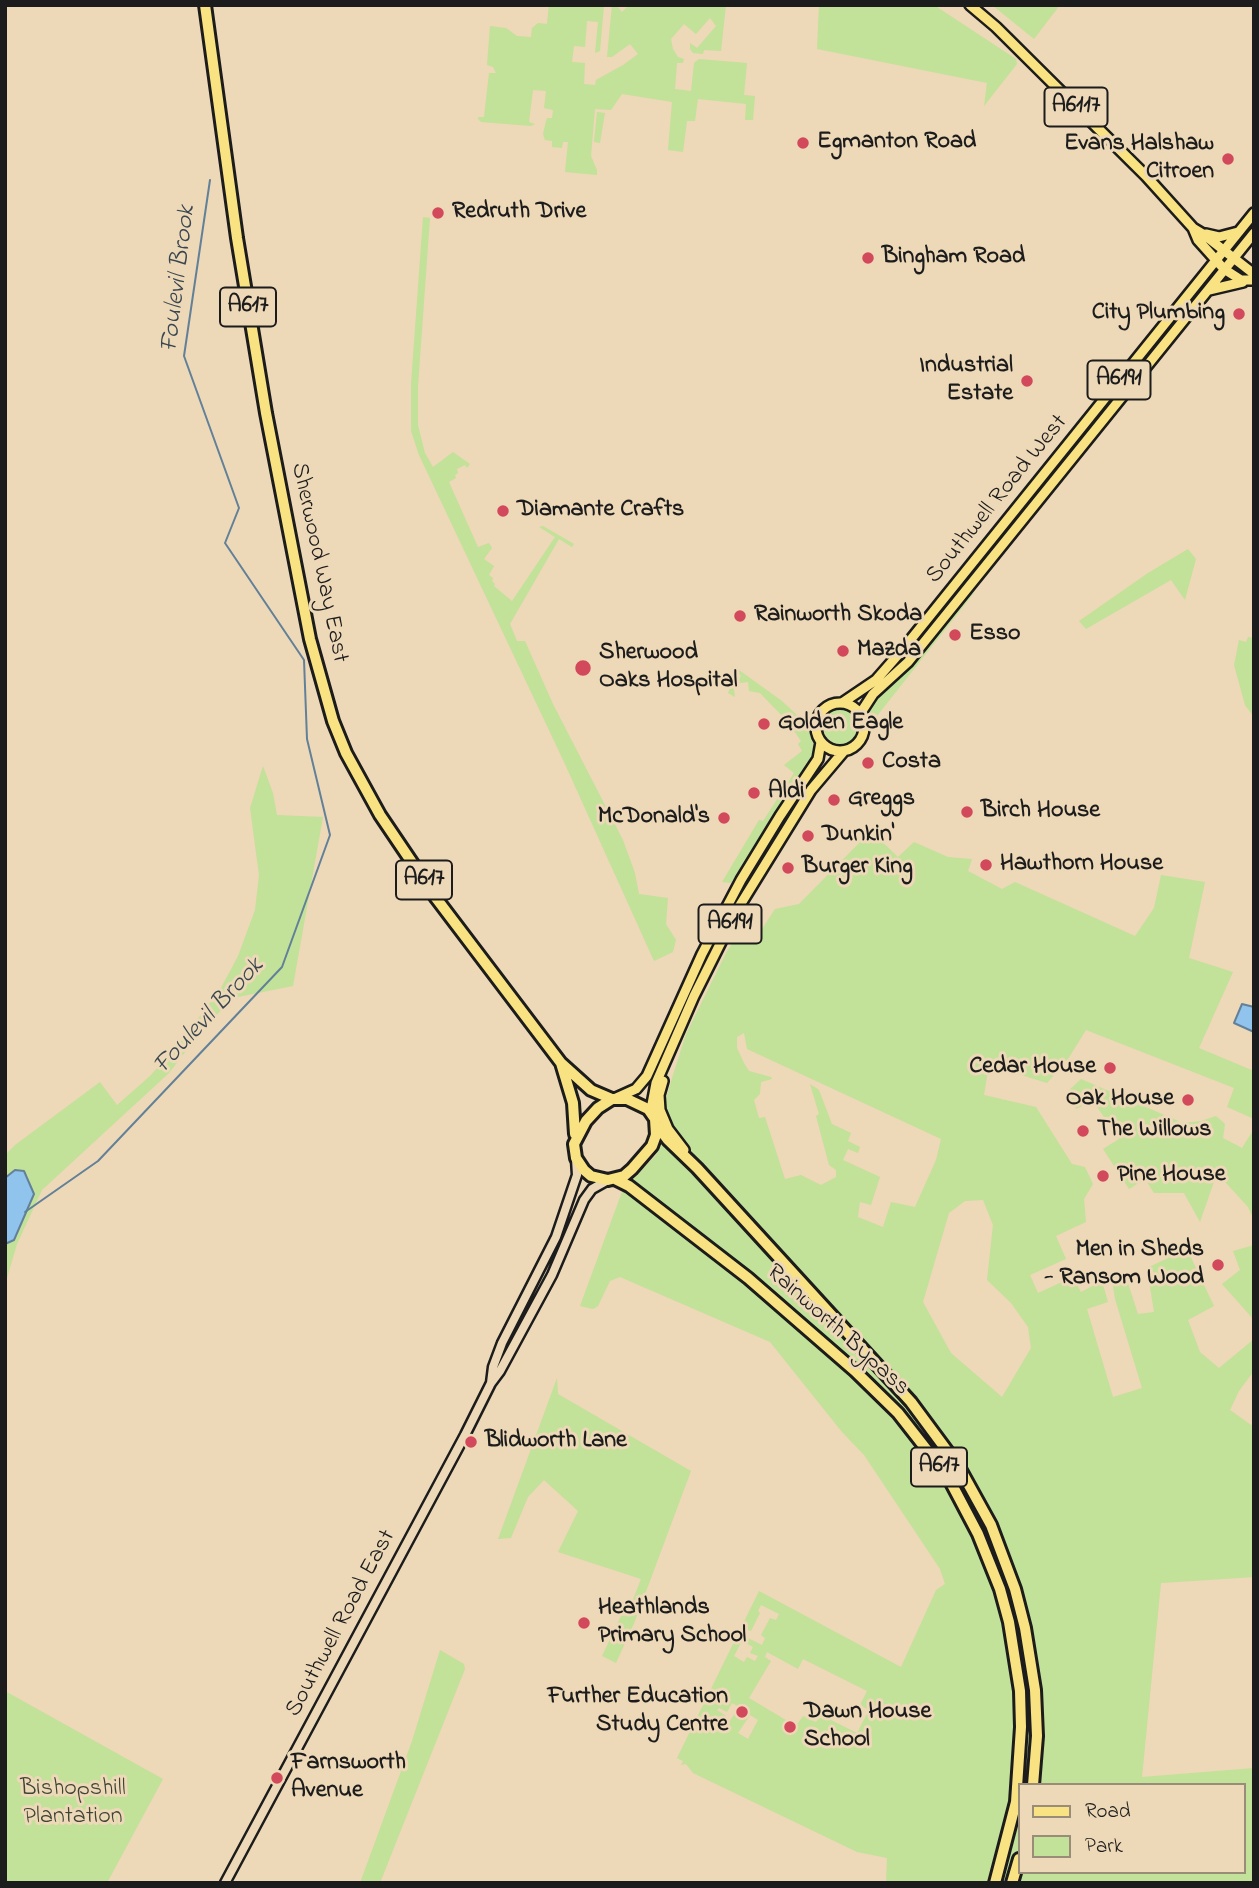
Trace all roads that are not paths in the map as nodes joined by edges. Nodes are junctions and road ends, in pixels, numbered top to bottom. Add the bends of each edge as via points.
1 (205, 5) edge
2 (970, 5) edge
3 (1254, 213) edge
4 (1254, 225) edge
5 (1193, 228) junction
6 (1238, 232) junction
7 (1254, 233) edge
8 (1203, 234) junction
9 (1228, 255) junction
10 (1220, 265) junction
11 (1252, 278) edge
12 (1207, 291) junction
13 (842, 703) junction
14 (860, 714) junction
15 (821, 742) junction
16 (844, 751) junction
17 (668, 1055) junction
18 (561, 1063) junction
19 (614, 1099) junction
20 (654, 1120) junction
21 (574, 1144) junction
22 (576, 1158) junction
23 (697, 1168) junction
24 (612, 1179) junction
25 (491, 1383) junction
26 (1033, 1783) edge
27 (1018, 1862) edge
28 (225, 1883) edge
29 (995, 1883) edge
30 (1012, 1883) edge

1 - 18 highway, Sherwood Way East / A617 via 266,413 315,662 332,721 380,815 436,898
2 - 5 main road, A6117 via 1146,176
3 - 6 main road
4 - 9 main road
5 - 8 main road, A6117
5 - 10 main road, A6117
6 - 8 main road via 1219,237
6 - 9 main road
7 - 9 main road
8 - 9 main road, A6117
9 - 10 main road
9 - 11 main road, A6117
10 - 11 main road, A6117 via 1237,278
10 - 12 main road, Southwell Road West / A6191
10 - 13 main road, Southwell Road West / A6191 via 1172,314 904,648 876,680
11 - 12 main road
12 - 14 main road, Southwell Road West / A6191 via 908,662 873,694
13 - 14 main road
13 - 15 main road via 820,712 816,726
14 - 16 main road via 864,727 860,739
15 - 16 main road
15 - 19 main road, A6191 via 818,759 741,880 702,954 647,1076 636,1089
16 - 17 main road, A6191 via 811,790 737,910
17 - 20 main road, A6191 via 653,1094
17 - 23 main road via 660,1110
18 - 19 highway, Sherwood Way East / A617 via 591,1090
18 - 21 highway, Sherwood Way East / A617 via 575,1112
19 - 20 highway via 639,1103
19 - 21 highway via 586,1121
20 - 23 highway, Rainworth Bypass / A617
20 - 24 highway via 656,1135 644,1158
21 - 22 highway
22 - 24 highway via 591,1175
22 - 25 main road, Southwell Road East via 577,1175 569,1204 502,1343
23 - 26 highway, Rainworth Bypass / A617 via 911,1402 959,1467 991,1525 1015,1588 1030,1647 1037,1714
24 - 25 main road, Southwell Road East via 588,1194 552,1275
24 - 29 highway, Rainworth Bypass / A617 via 629,1186 748,1278 855,1371 898,1413 960,1500 1000,1589 1020,1691 1016,1802
25 - 28 main road, Southwell Road East
27 - 30 highway

